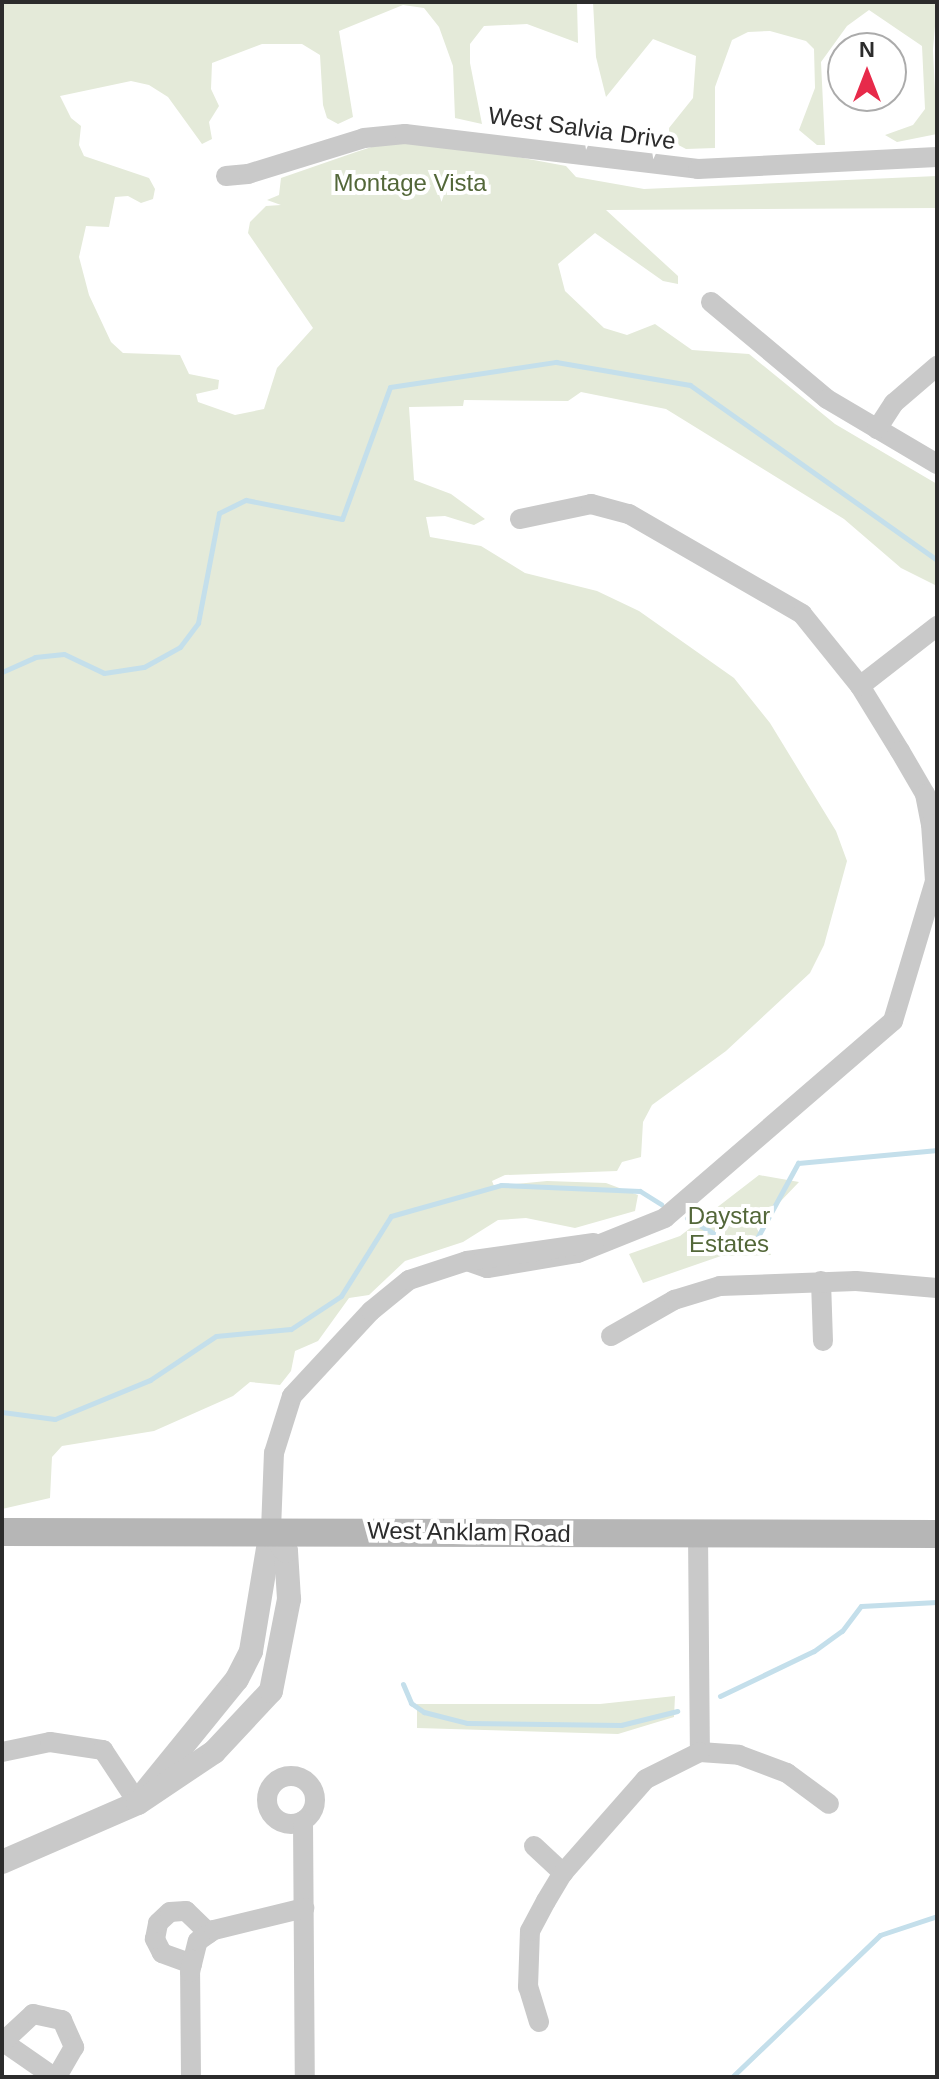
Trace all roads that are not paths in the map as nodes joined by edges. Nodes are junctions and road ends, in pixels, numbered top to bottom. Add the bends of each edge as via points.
1 (937, 157) edge
2 (226, 176) dead end
3 (711, 302) dead end
4 (937, 366) edge
5 (877, 429) junction
6 (937, 464) edge
7 (520, 519) dead end
8 (937, 626) edge
9 (860, 686) junction
10 (936, 881) edge
11 (821, 1281) junction
12 (937, 1288) edge
13 (611, 1336) dead end
14 (823, 1341) dead end
15 (271, 1530) junction
16 (2, 1532) edge
17 (698, 1533) junction
18 (937, 1534) edge
19 (2, 1752) edge
20 (700, 1752) junction
21 (138, 1803) junction
22 (829, 1804) dead end
23 (303, 1821) dead end
24 (534, 1846) dead end
25 (2, 1862) edge
26 (563, 1873) junction
27 (304, 1908) junction
28 (209, 1933) junction
29 (192, 1964) junction
30 (539, 2022) dead end
31 (2, 2041) edge
32 (56, 2077) edge
33 (191, 2077) edge
34 (305, 2077) edge

1 - 2 street, West Salvia Drive via 698,169 405,134 364,138
3 - 5 street via 827,399
4 - 5 street via 894,403
5 - 6 street
7 - 9 street via 591,504 629,514 802,614
8 - 9 street
9 - 10 street via 925,794
10 - 15 street via 893,1021 692,1198 665,1218 594,1243 467,1261 409,1280 371,1311 292,1396 274,1453
11 - 12 street
11 - 13 street via 700,1291
11 - 14 street
15 - 16 main road, West Anklam Road
15 - 17 main road, West Anklam Road
15 - 21 street via 251,1651 237,1679
15 - 21 street via 286,1551 289,1599 271,1691 214,1752
17 - 18 main road, West Anklam Road
17 - 20 street
19 - 21 street via 50,1742 103,1750
20 - 22 street via 739,1755 787,1773
20 - 26 street via 646,1779
21 - 25 street
23 - 27 street
24 - 26 street
26 - 30 street via 530,1931 528,1987
27 - 28 street
27 - 34 street
28 - 29 street via 198,1941
28 - 29 street via 186,1911 170,1912 158,1923 155,1939 162,1953
29 - 33 street
31 - 32 street
31 - 32 street via 33,2014 62,2020 74,2047

